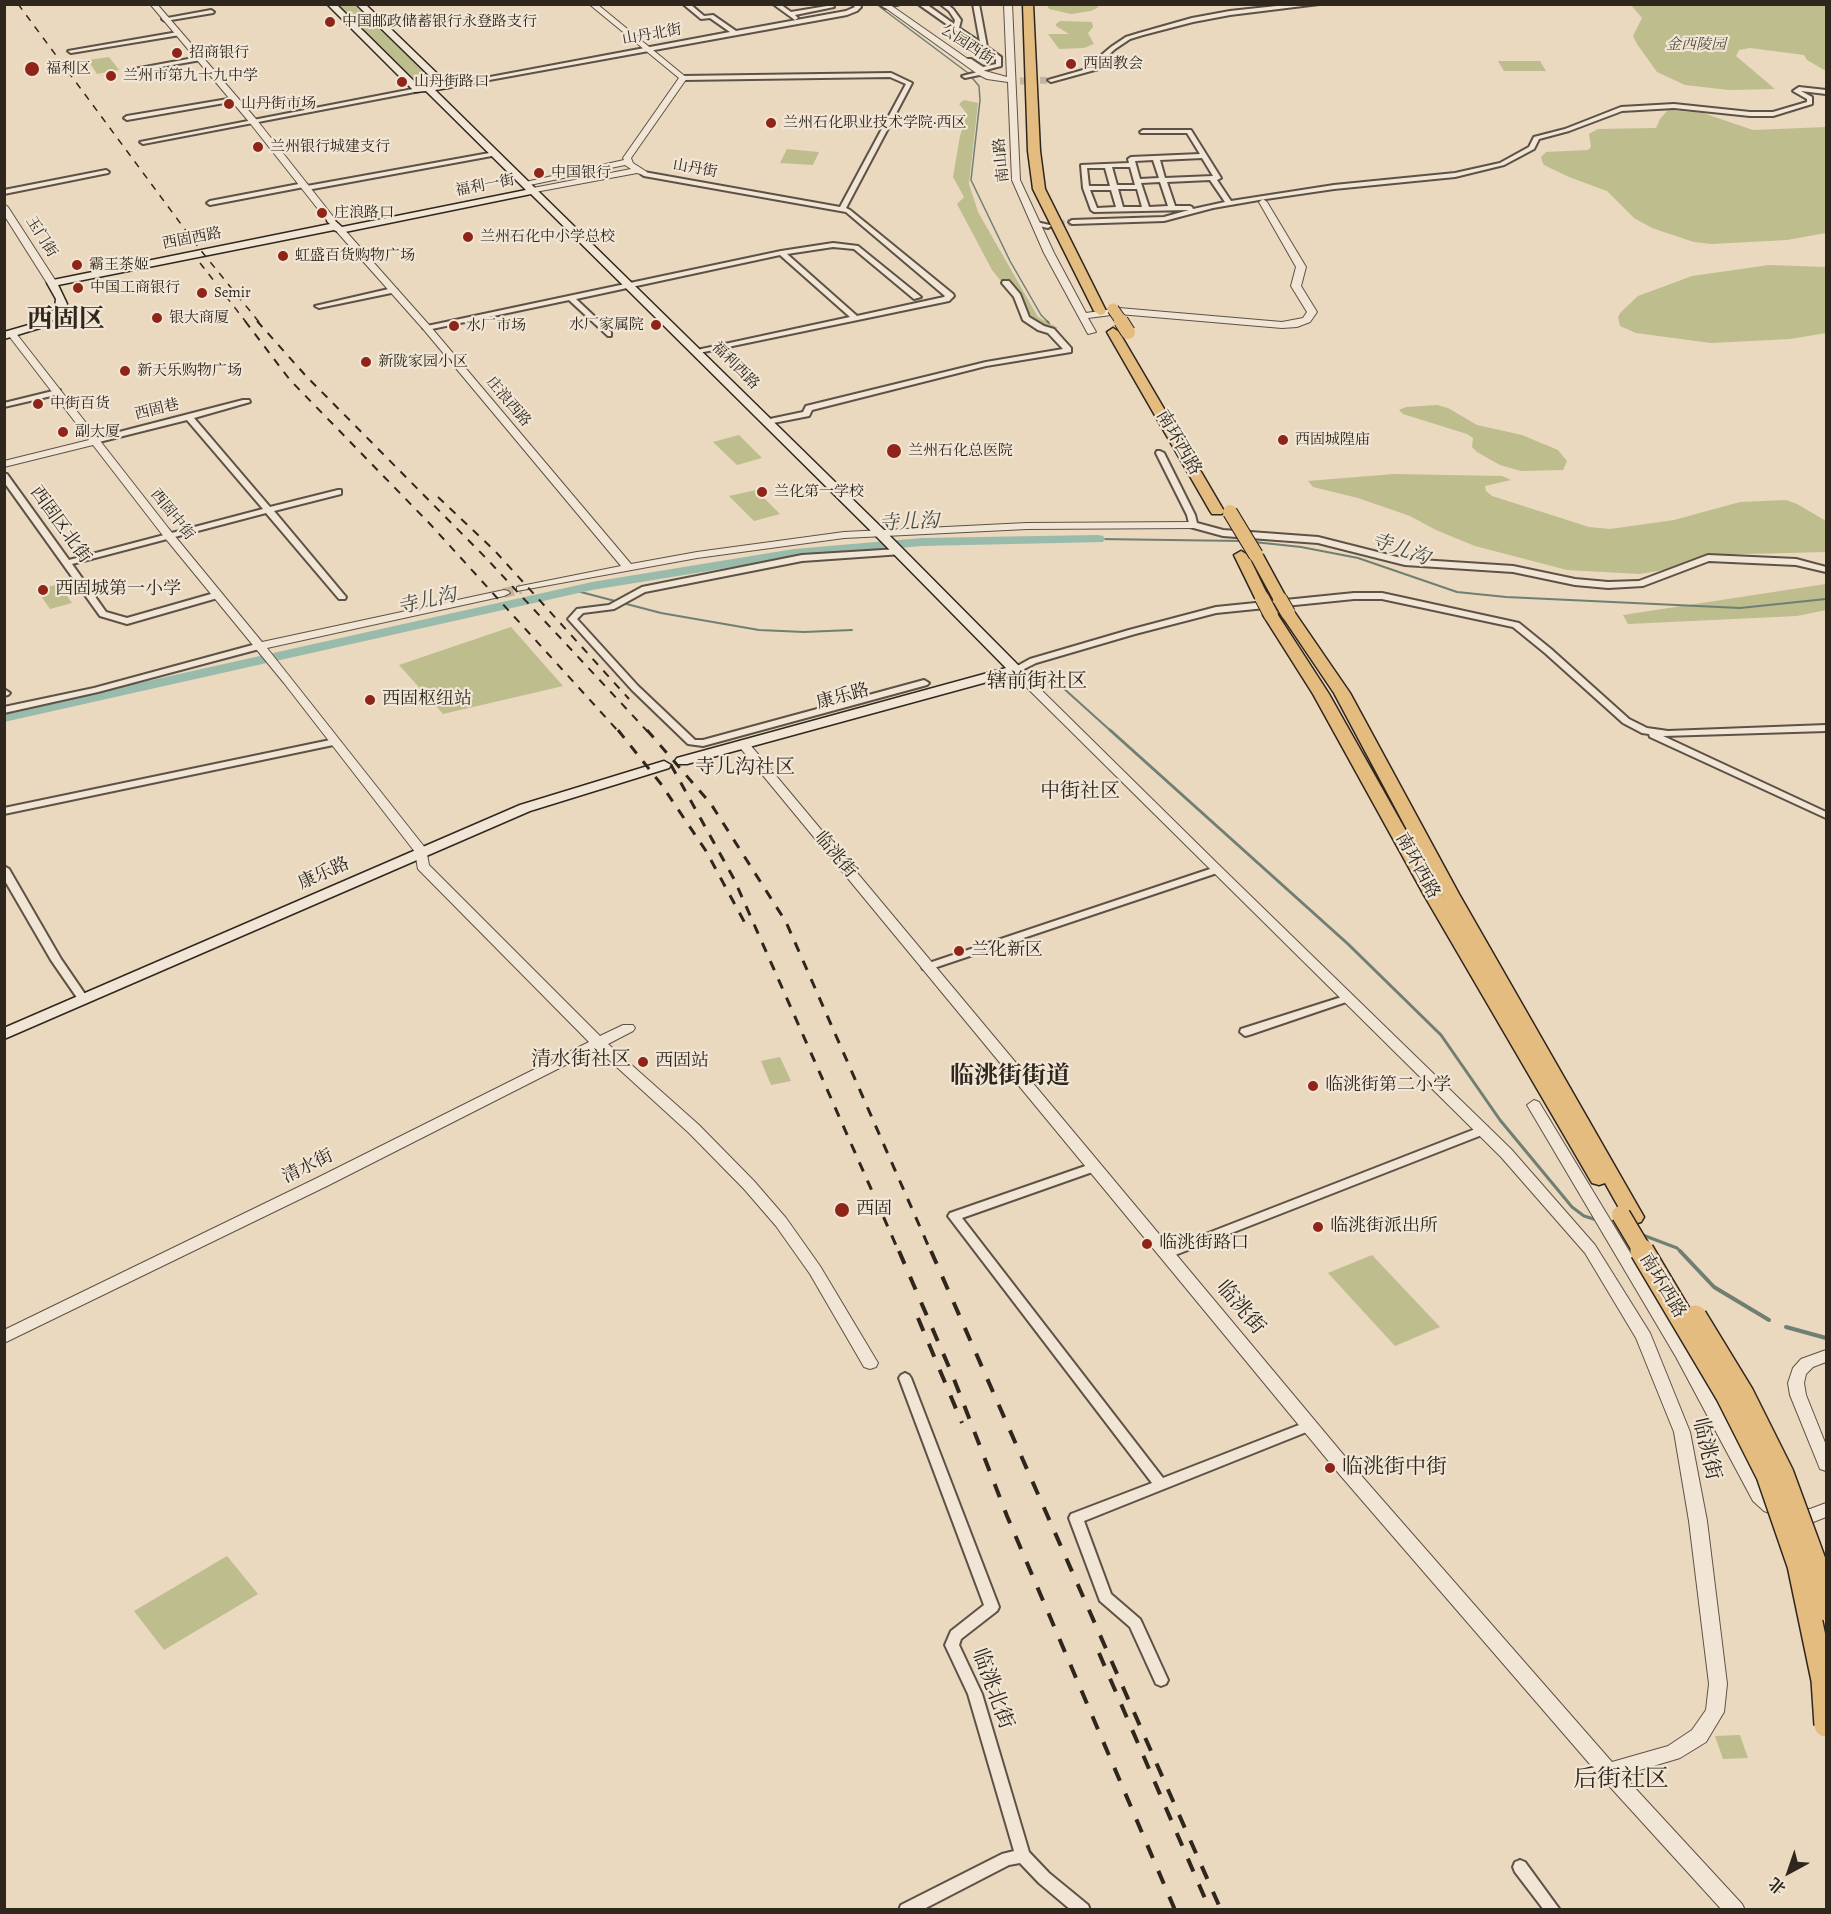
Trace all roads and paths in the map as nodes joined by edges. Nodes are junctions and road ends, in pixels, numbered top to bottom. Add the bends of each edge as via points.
1 (153, 4) edge
2 (331, 4) edge
3 (360, 4) edge
4 (592, 4) edge
5 (686, 4) edge
6 (776, 4) edge
7 (828, 4) edge
8 (855, 4) edge
9 (921, 4) edge
10 (943, 4) edge
11 (976, 4) edge
12 (1008, 4) edge
13 (1028, 4) edge
14 (1038, 4) edge
15 (1316, 4) edge
16 (889, 5) edge
17 (211, 12) dead end
18 (789, 14) junction
19 (165, 19) junction
20 (800, 21) junction
21 (956, 28) junction
22 (735, 33) junction
23 (178, 34) junction
24 (984, 47) junction
25 (647, 50) junction
26 (71, 51) dead end
27 (199, 58) junction
28 (132, 70) dead end
29 (980, 73) junction
30 (966, 75) dead end
31 (682, 78) junction
32 (1015, 80) junction
33 (1051, 80) tunnel mouth
34 (445, 86) junction
35 (423, 89) junction
36 (1827, 92) edge
37 (234, 100) junction
38 (127, 118) dead end
39 (253, 121) junction
40 (1143, 132) dead end
41 (143, 142) dead end
42 (495, 154) junction
43 (1205, 156) junction
44 (1156, 159) junction
45 (628, 162) junction
46 (1133, 165) junction
47 (1108, 166) junction
48 (106, 172) dead end
49 (640, 172) junction
50 (1212, 178) junction
51 (1165, 180) junction
52 (525, 183) junction
53 (1138, 184) junction
54 (305, 187) junction
55 (1114, 187) junction
56 (1086, 188) junction
57 (533, 191) junction
58 (4, 192) edge
59 (1245, 200) junction
60 (1227, 201) junction
61 (210, 203) dead end
62 (1264, 204) joint
63 (4, 207) edge
64 (1172, 208) junction
65 (842, 209) junction
66 (1146, 209) junction
67 (1120, 210) junction
68 (8, 219) edge
69 (1072, 222) tunnel mouth
70 (1036, 224) junction
71 (336, 225) junction
72 (1048, 226) tunnel mouth
73 (780, 253) junction
74 (52, 283) junction
75 (1006, 283) dead end
76 (629, 285) junction
77 (393, 290) junction
78 (917, 297) dead end
79 (572, 298) junction
80 (319, 306) dead end
81 (1106, 310) junction
82 (1084, 317) junction
83 (855, 318) junction
84 (427, 328) junction
85 (1091, 332) dead end
86 (608, 334) dead end
87 (8, 335) edge
88 (697, 352) junction
89 (57, 392) junction
90 (246, 402) dead end
91 (4, 405) edge
92 (189, 417) junction
93 (768, 422) junction
94 (95, 441) junction
95 (1183, 441) junction
96 (1160, 453) dead end
97 (4, 464) edge
98 (4, 476) edge
99 (338, 492) dead end
100 (270, 510) junction
101 (1193, 525) junction
102 (881, 533) junction
103 (171, 538) junction
104 (898, 551) junction
105 (1249, 555) junction
106 (67, 563) junction
107 (628, 568) junction
108 (1826, 570) edge
109 (521, 589) tunnel mouth
110 (504, 593) tunnel mouth
111 (218, 595) junction
112 (342, 597) dead end
113 (1280, 609) junction
114 (262, 649) junction
115 (1015, 670) junction
116 (924, 683) dead end
117 (4, 710) edge
118 (1827, 728) edge
119 (1645, 731) junction
120 (335, 742) junction
121 (743, 744) junction
122 (682, 761) dead end
123 (664, 765) dead end
124 (4, 811) edge
125 (1827, 815) edge
126 (421, 852) junction
127 (4, 869) edge
128 (1216, 870) junction
129 (9, 885) edge
130 (927, 967) junction
131 (1348, 998) junction
132 (84, 1000) junction
133 (628, 1028) dead end
134 (1245, 1032) dead end
135 (4, 1034) edge
136 (597, 1042) junction
137 (1534, 1105) dead end
138 (1483, 1130) junction
139 (1094, 1167) junction
140 (1628, 1216) junction
141 (1167, 1254) junction
142 (4, 1337) edge
143 (1827, 1356) edge
144 (870, 1363) dead end
145 (905, 1378) dead end
146 (1309, 1426) junction
147 (1827, 1464) edge
148 (1161, 1485) junction
149 (1827, 1510) edge
150 (1827, 1609) edge
151 (1161, 1680) dead end
152 (1827, 1725) edge
153 (1608, 1772) junction
154 (1023, 1856) junction
155 (1520, 1867) dead end
156 (906, 1910) edge
157 (1083, 1910) edge
158 (1553, 1910) edge
159 (1736, 1910) edge

1 - 19 street, 庄浪西路
2 - 35 main road, 福利西路
3 - 34 main road
4 - 25 street
5 - 22 street via 703,18 711,16
6 - 18 street
7 - 18 street via 831,7
8 - 20 street, 山丹北街 via 858,7 847,13
9 - 21 street
10 - 21 street via 958,20
11 - 24 street
12 - 32 street, 南山路
13 - 81 highway, 南环西路 via 1039,189
14 - 81 highway, 南环西路 via 1050,188
15 - 33 street via 1230,13 1141,34 1128,38 1100,58 1100,67
16 - 24 street via 982,69 999,65 999,58
16 - 29 street, 公园西街
17 - 19 street
18 - 20 street
19 - 23 street, 庄浪西路
20 - 22 street, 山丹北街
21 - 24 street
22 - 25 street, 山丹北街
23 - 26 street
23 - 27 street, 庄浪西路
25 - 31 street
25 - 34 street, 山丹北街
27 - 28 street
27 - 37 street, 庄浪西路
29 - 30 street
29 - 32 street, 公园西街
31 - 45 street via 627,158
31 - 65 street via 891,75 909,83
32 - 70 street, 南山路 via 1016,180
34 - 35 main road
35 - 39 street
35 - 42 main road, 福利西路
36 - 59 street via 1799,89 1796,91 1810,98 1810,103 1773,114 1674,106 1621,109 1536,138 1532,148 1502,164 1455,175
37 - 38 street
37 - 39 street, 庄浪西路
39 - 41 street
39 - 54 street, 庄浪西路
40 - 43 street via 1190,131
42 - 52 main road, 福利西路
42 - 54 street
43 - 44 street
43 - 50 street via 1218,178
44 - 46 street via 1131,159
44 - 51 street
45 - 49 street
45 - 52 street, 福利一街
46 - 47 street
46 - 53 street
47 - 55 street
47 - 56 street via 1083,166
48 - 58 street
49 - 57 street, 福利一街
49 - 65 street, 山丹街
50 - 51 street
50 - 60 street
51 - 53 street
51 - 64 street
52 - 57 main road, 福利西路
52 - 71 main road, 福利一街
53 - 55 street
53 - 66 street
54 - 61 street
54 - 71 street, 庄浪西路
55 - 56 street
55 - 67 street
56 - 67 street via 1094,210
57 - 71 main road, 福利一街
57 - 76 main road, 福利西路
59 - 60 street
59 - 62 street
60 - 64 street
60 - 69 street via 1164,219
62 - 82 street via 1301,267 1296,286 1312,312 1307,320 1282,326 1119,311
63 - 68 street, 玉门街
64 - 66 street
65 - 83 street, 山丹街 via 949,295 946,299
66 - 67 street
68 - 74 street, 玉门街
70 - 72 street
70 - 82 street, 南山路
71 - 74 main road, 西固西路
71 - 77 street, 庄浪西路
73 - 76 street
73 - 78 street via 823,245 856,247
73 - 83 street
74 - 87 main road via 61,299 59,311 44,322
75 - 93 street via 1017,296 1026,318 1051,331 1068,350 986,364
76 - 79 street
76 - 88 main road, 福利西路
77 - 80 street
77 - 84 street, 庄浪西路
79 - 84 street
79 - 86 street
81 - 95 highway, 南环西路 via 1113,332
81 - 95 highway, 南环西路, bridge via 1128,332
82 - 85 street, 南山路
83 - 88 street
84 - 107 street, 庄浪西路
87 - 89 street, 西固中街
88 - 93 main road, 福利西路
89 - 91 street
89 - 94 street, 西固中街
90 - 92 street, 西固巷
92 - 94 street, 西固巷
92 - 100 street
93 - 102 main road, 福利西路
94 - 97 street, 西固巷
94 - 103 street, 西固中街
95 - 105 highway, 南环西路, bridge
96 - 101 street
98 - 106 street, 西固区北街
99 - 100 street
100 - 103 street
100 - 112 street
101 - 102 street
101 - 108 street via 1223,533 1335,542 1405,562 1513,569 1608,585 1640,584 1708,558 1796,562
102 - 104 main road, 福利西路
102 - 107 street via 774,543
103 - 106 street
103 - 111 street, 西固中街
104 - 115 main road, 福利西路
104 - 116 street via 793,560 642,590 623,602 580,611 573,616 573,622 693,743
105 - 113 highway, 南环西路
105 - 113 highway, 南环西路, bridge via 1262,598
106 - 111 street, 西固区北街 via 103,614 127,621
107 - 109 street
110 - 114 street
111 - 114 street, 西固中街
113 - 140 highway, 南环西路 via 1320,694 1433,895
114 - 117 street
114 - 120 street, 西固中街
115 - 119 street via 1034,661 1216,610 1382,596 1516,626 1626,721
115 - 121 main road, 康乐路
115 - 128 street, 临洮街
118 - 119 street via 1668,734
119 - 125 street
120 - 124 street
120 - 126 street, 西固中街
121 - 122 main road, 康乐路
121 - 130 street, 临洮街
123 - 126 main road, 康乐路 via 547,800
126 - 132 main road, 康乐路
126 - 136 street, 西固中街 via 423,866
127 - 129 street
128 - 130 street
128 - 131 street, 临洮街
129 - 132 street
130 - 139 street, 临洮街
131 - 134 street
131 - 138 street, 临洮街
132 - 135 main road, 康乐路
133 - 136 street, 清水街
136 - 142 street, 清水街
136 - 144 street, 西固中街 via 694,1129 749,1185 815,1270
137 - 149 street via 1683,1354 1759,1496 1797,1516
138 - 141 street
138 - 153 street, 临洮街 via 1590,1250 1644,1337 1682,1432 1717,1672 1715,1712 1699,1736 1673,1752
139 - 141 street, 临洮街
139 - 148 street via 954,1216
140 - 150 highway, 南环西路, bridge via 1742,1394 1782,1474
140 - 152 highway, 南环西路, bridge via 1768,1475 1799,1565 1823,1680
141 - 146 street, 临洮街
143 - 147 street via 1807,1363 1796,1383
145 - 154 street, 临洮北街 via 992,1607 956,1635 952,1645 975,1694
146 - 148 street
146 - 153 street, 临洮街
148 - 151 street via 1076,1518 1105,1597 1136,1623
153 - 159 street, 临洮街
154 - 156 street via 1007,1859
154 - 157 street, 临洮北街
155 - 158 street

